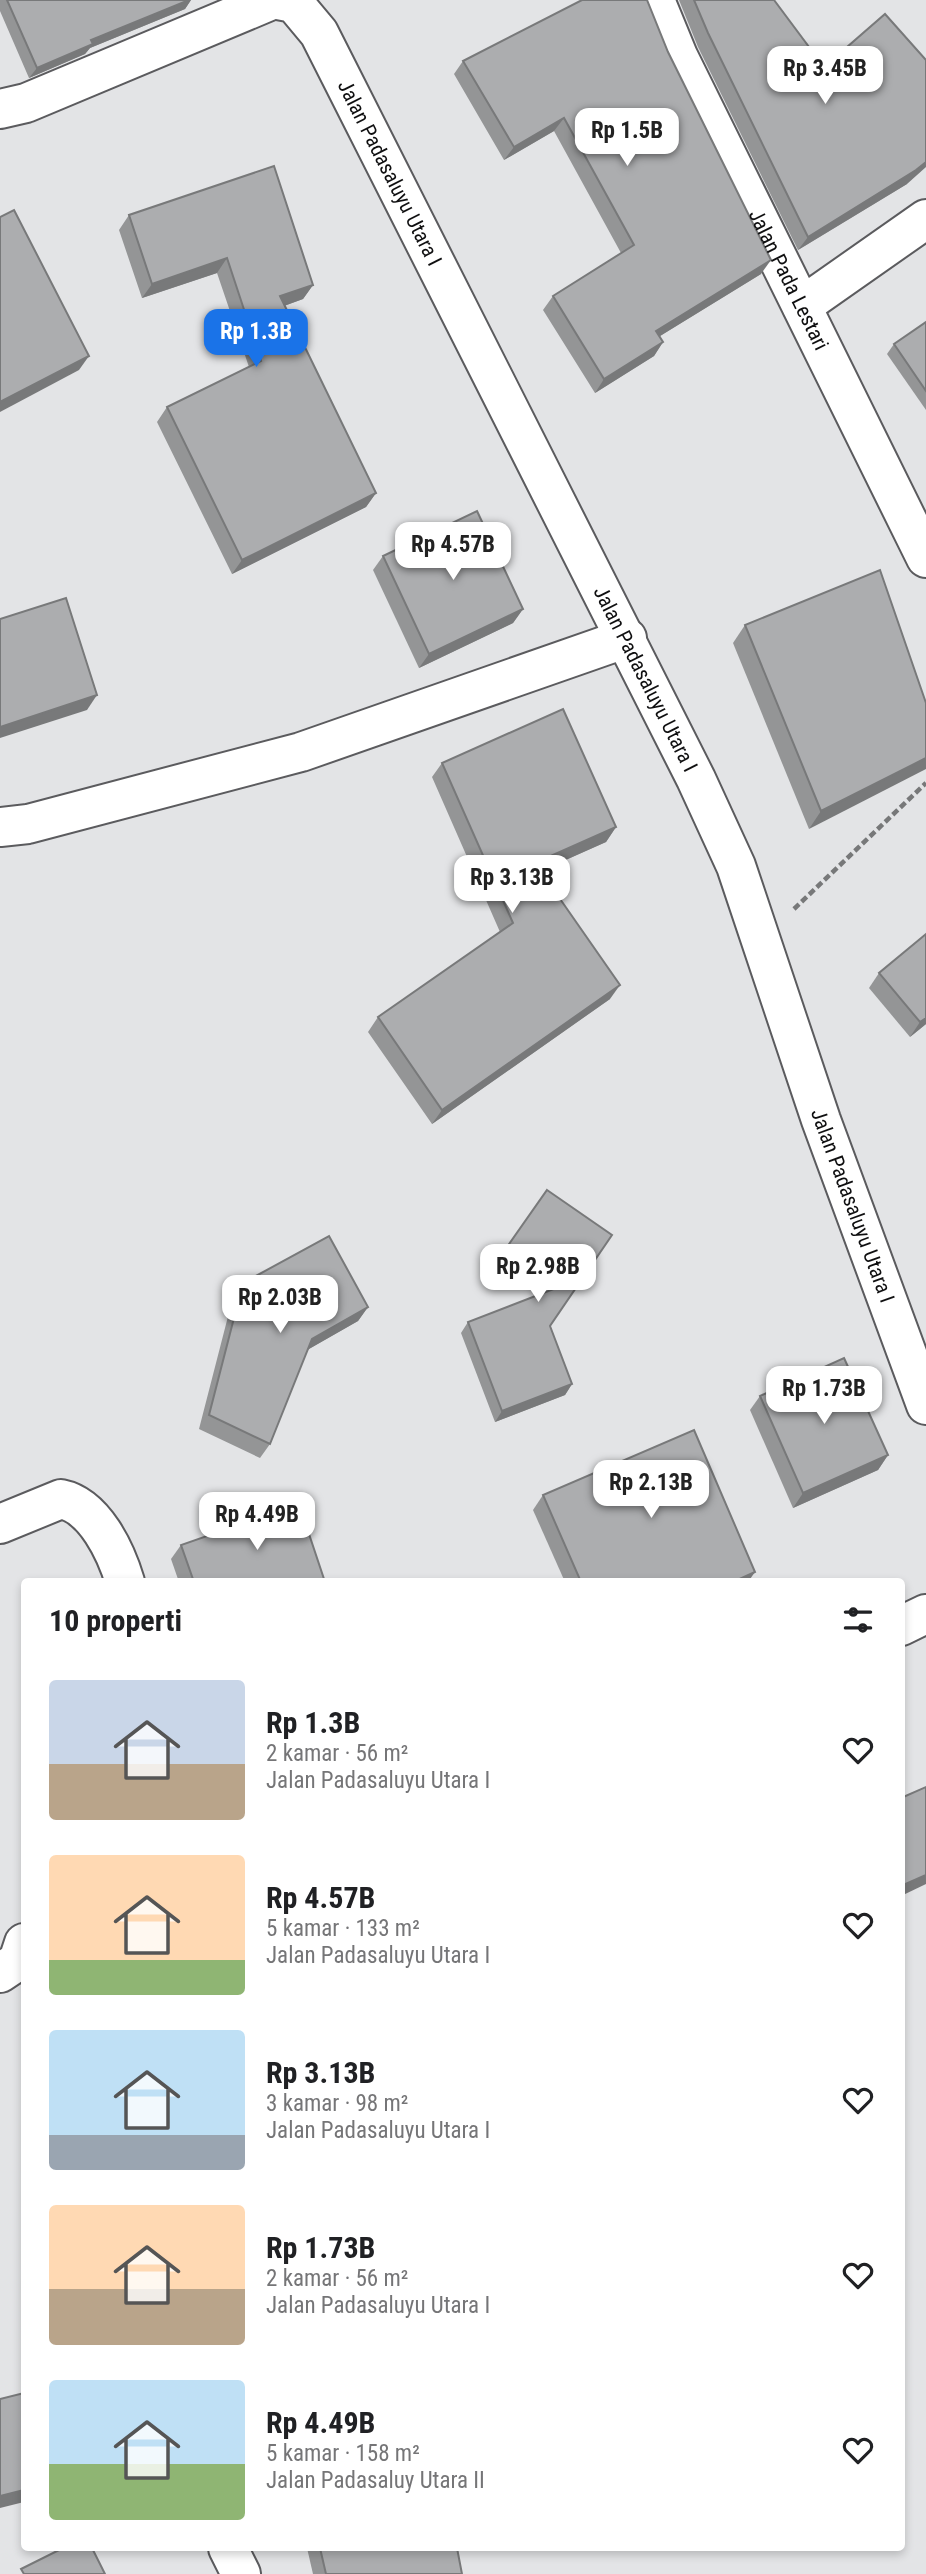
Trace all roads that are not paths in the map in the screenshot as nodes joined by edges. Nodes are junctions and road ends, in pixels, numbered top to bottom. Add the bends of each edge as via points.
1 (272, 0) edge
2 (278, 0) edge
3 (655, 0) edge
4 (0, 109) edge
5 (926, 219) edge
6 (802, 306) junction
7 (926, 558) edge
8 (626, 638) junction
9 (0, 827) edge
10 (926, 1405) edge
11 (0, 1524) edge
12 (124, 1578) edge
13 (926, 1614) edge
14 (905, 1624) edge
15 (230, 2551) edge
16 (241, 2574) edge

1 - 4 street via 26,103
2 - 8 street, Jalan Padasaluyu Utara I via 294,3 320,33
3 - 6 street, Jalan Pada Lestari via 678,56
5 - 6 street
6 - 7 street, Jalan Pada Lestari
8 - 9 street via 301,752 27,824
8 - 10 street, Jalan Padasaluyu Utara I via 736,866 821,1119
11 - 12 street via 61,1499 71,1501 96,1525 118,1558
13 - 14 street
15 - 16 street

